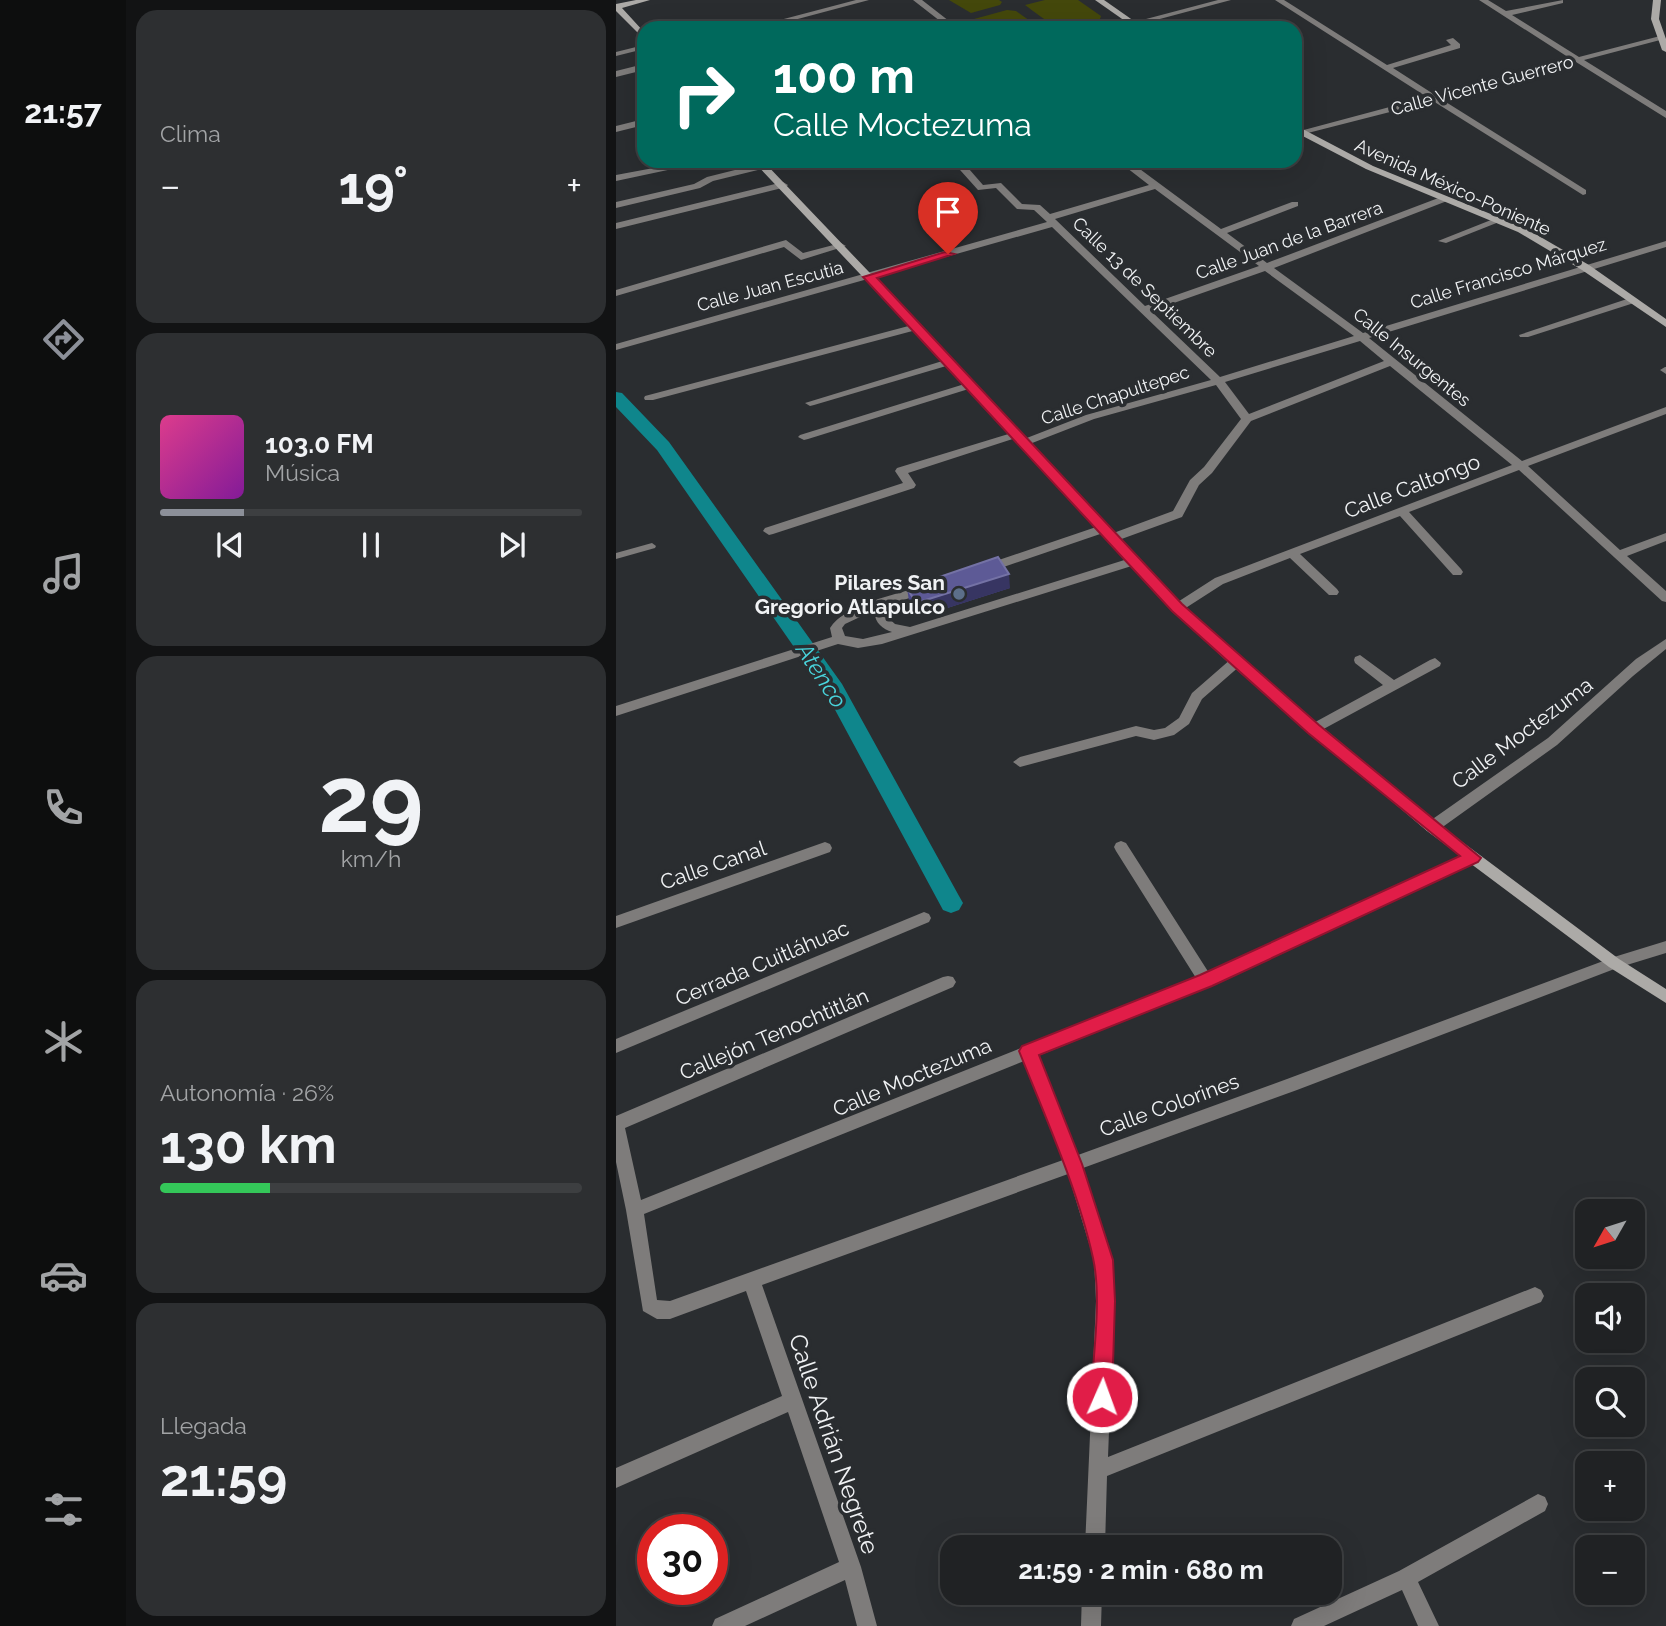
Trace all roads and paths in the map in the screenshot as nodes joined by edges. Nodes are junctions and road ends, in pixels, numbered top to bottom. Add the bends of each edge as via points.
1 (646, 0) edge
2 (865, 0) edge
3 (917, 0) edge
4 (1099, 0) edge
5 (1227, 0) edge
6 (1279, 0) edge
7 (1483, 0) edge
8 (1657, 0) edge
9 (1560, 1) edge
10 (616, 6) edge
11 (1666, 13) edge
12 (1505, 14) junction
13 (1654, 15) junction
14 (782, 21) edge
15 (945, 21) edge
16 (1130, 21) edge
17 (1154, 21) edge
18 (637, 29) edge
19 (1661, 37) junction
20 (1450, 40) dead end
21 (637, 49) edge
22 (1666, 50) edge
23 (616, 54) edge
24 (1577, 60) junction
25 (1386, 68) junction
26 (637, 69) edge
27 (616, 74) edge
28 (1434, 98) junction
29 (1666, 115) edge
30 (637, 124) edge
31 (616, 129) edge
32 (1302, 130) edge
33 (1302, 133) edge
34 (668, 168) edge
35 (743, 168) edge
36 (765, 168) edge
37 (963, 168) edge
38 (1131, 168) edge
39 (616, 178) edge
40 (783, 185) junction
41 (1154, 187) junction
42 (1583, 192) dead end
43 (1444, 199) junction
44 (1294, 204) dead end
45 (616, 205) edge
46 (1051, 220) junction
47 (1499, 220) junction
48 (616, 226) edge
49 (1219, 233) junction
50 (1443, 241) dead end
51 (1666, 244) edge
52 (841, 246) junction
53 (1266, 267) junction
54 (1583, 267) junction
55 (869, 277) junction
56 (616, 293) edge
57 (1633, 300) junction
58 (1143, 310) junction
59 (1666, 324) edge
60 (916, 327) junction
61 (1524, 335) dead end
62 (1360, 336) junction
63 (616, 347) edge
64 (1392, 361) junction
65 (949, 362) junction
66 (1218, 381) junction
67 (971, 385) junction
68 (649, 398) dead end
69 (810, 403) dead end
70 (1666, 410) edge
71 (1247, 419) junction
72 (804, 437) dead end
73 (1019, 439) junction
74 (1520, 465) junction
75 (1402, 511) junction
76 (769, 531) dead end
77 (1107, 534) junction
78 (1666, 537) edge
79 (652, 546) dead end
80 (1293, 554) junction
81 (1617, 555) junction
82 (616, 556) edge
83 (1134, 561) junction
84 (976, 572) edge
85 (1457, 572) dead end
86 (939, 584) edge
87 (1333, 592) dead end
88 (1666, 598) edge
89 (889, 601) junction
90 (1177, 608) junction
91 (911, 630) junction
92 (839, 639) junction
93 (1666, 643) edge
94 (1360, 660) dead end
95 (1236, 662) junction
96 (1435, 663) dead end
97 (1393, 686) junction
98 (616, 711) edge
99 (1313, 729) junction
100 (1020, 762) dead end
101 (1432, 827) junction
102 (1121, 847) dead end
103 (825, 848) dead end
104 (1473, 858) junction
105 (924, 918) dead end
106 (616, 922) edge
107 (1666, 947) edge
108 (1614, 963) junction
109 (1206, 981) junction
110 (948, 982) dead end
111 (1666, 997) edge
112 (616, 1046) edge
113 (1028, 1051) junction
114 (616, 1124) edge
115 (1073, 1164) junction
116 (635, 1210) junction
117 (751, 1280) junction
118 (1535, 1296) dead end
119 (794, 1400) junction
120 (1100, 1469) junction
121 (616, 1478) edge
122 (1538, 1504) dead end
123 (1096, 1535) edge
124 (851, 1567) junction
125 (1406, 1577) junction
126 (1092, 1605) edge
127 (722, 1626) edge
128 (867, 1626) edge
129 (1091, 1626) edge
130 (1301, 1626) edge
131 (1429, 1626) edge

1 - 10 main road
2 - 14 street
3 - 15 street
4 - 16 main road
5 - 17 street
6 - 25 street
7 - 12 street
8 - 13 main road
9 - 12 street
10 - 18 main road
11 - 13 street
12 - 24 street
13 - 19 main road
19 - 22 main road
19 - 24 street, Calle Vicente Guerrero
20 - 25 street via 1457,46
21 - 23 street
24 - 28 street, Calle Vicente Guerrero
24 - 29 street
25 - 28 street
26 - 27 street
28 - 32 street, Calle Vicente Guerrero
28 - 42 street
30 - 31 street
33 - 43 main road, Avenida México-Poniente via 1363,165
34 - 39 street
35 - 45 street via 697,186
36 - 40 main road
37 - 46 street, Calle 13 de Septiembre via 981,188 998,185 1020,207 1037,206
38 - 41 street, Calle Insurgentes
40 - 48 street
40 - 52 main road
41 - 46 street, Calle 13 de Septiembre
41 - 49 street, Calle Insurgentes
43 - 47 main road, Avenida México-Poniente
43 - 53 street, Calle Juan de la Barrera
44 - 49 street
46 - 55 street, Calle Juan Escutia
46 - 58 street, Calle 13 de Septiembre
47 - 50 street
47 - 54 main road, Avenida México-Poniente
49 - 53 street, Calle Insurgentes
51 - 54 street, Calle Francisco Márquez
52 - 55 main road
52 - 56 street via 801,257 786,243
53 - 58 street, Calle Juan de la Barrera
53 - 62 street, Calle Insurgentes
54 - 57 main road, Avenida México-Poniente
54 - 62 street, Calle Francisco Márquez
55 - 60 main road
55 - 63 street, Calle Juan Escutia
57 - 59 main road, Avenida México-Poniente
57 - 61 street
58 - 66 street, Calle 13 de Septiembre
60 - 65 main road
60 - 68 street
62 - 64 street, Calle Insurgentes
62 - 66 street, Calle 13 de Septiembre
64 - 71 street
64 - 74 street, Calle Insurgentes
65 - 67 main road
65 - 69 street
66 - 71 street, Calle 13 de Septiembre
66 - 73 street, Calle Chapultepec
67 - 72 street
67 - 73 main road
70 - 74 street, Calle Caltongo
71 - 77 street via 1194,483 1178,514
73 - 76 street via 901,471 910,485
73 - 77 main road
74 - 75 street, Calle Caltongo
74 - 81 street, Calle Insurgentes
75 - 80 street, Calle Caltongo
75 - 85 street
77 - 83 main road
77 - 84 street
78 - 81 street
79 - 82 lane
80 - 87 street
80 - 90 street, Calle Caltongo via 1219,581
81 - 88 street, Calle Insurgentes
83 - 90 main road
83 - 91 street
86 - 89 street
89 - 91 street via 881,609 884,624 895,631
89 - 92 street via 841,621 836,628
90 - 95 main road
91 - 92 street via 861,645
92 - 98 street
93 - 101 street, Calle Moctezuma via 1638,662 1567,730
94 - 97 street
95 - 99 main road
95 - 100 street via 1197,696 1184,720 1169,732 1136,732
96 - 97 street
97 - 99 street
99 - 101 main road
101 - 104 main road
102 - 109 street
103 - 106 street, Calle Canal
104 - 108 main road
104 - 109 street, Calle Moctezuma
105 - 112 street, Cerrada Cuitláhuac
107 - 108 street, Calle Colorines
108 - 111 main road
108 - 115 street, Calle Colorines
109 - 113 street, Calle Moctezuma
110 - 114 street, Callejón Tenochtitlán
113 - 115 street
113 - 116 street, Calle Moctezuma
114 - 116 street
115 - 117 street, Calle Colorines
115 - 120 street via 1103,1260
116 - 117 street, Calle Colorines via 649,1305 657,1310 670,1310
117 - 119 street, Calle Adrián Negrete
118 - 120 street
119 - 121 street
119 - 124 street, Calle Adrián Negrete
120 - 123 street
122 - 125 street
124 - 127 street
124 - 128 street, Calle Adrián Negrete
125 - 130 street
125 - 131 street
126 - 129 street

